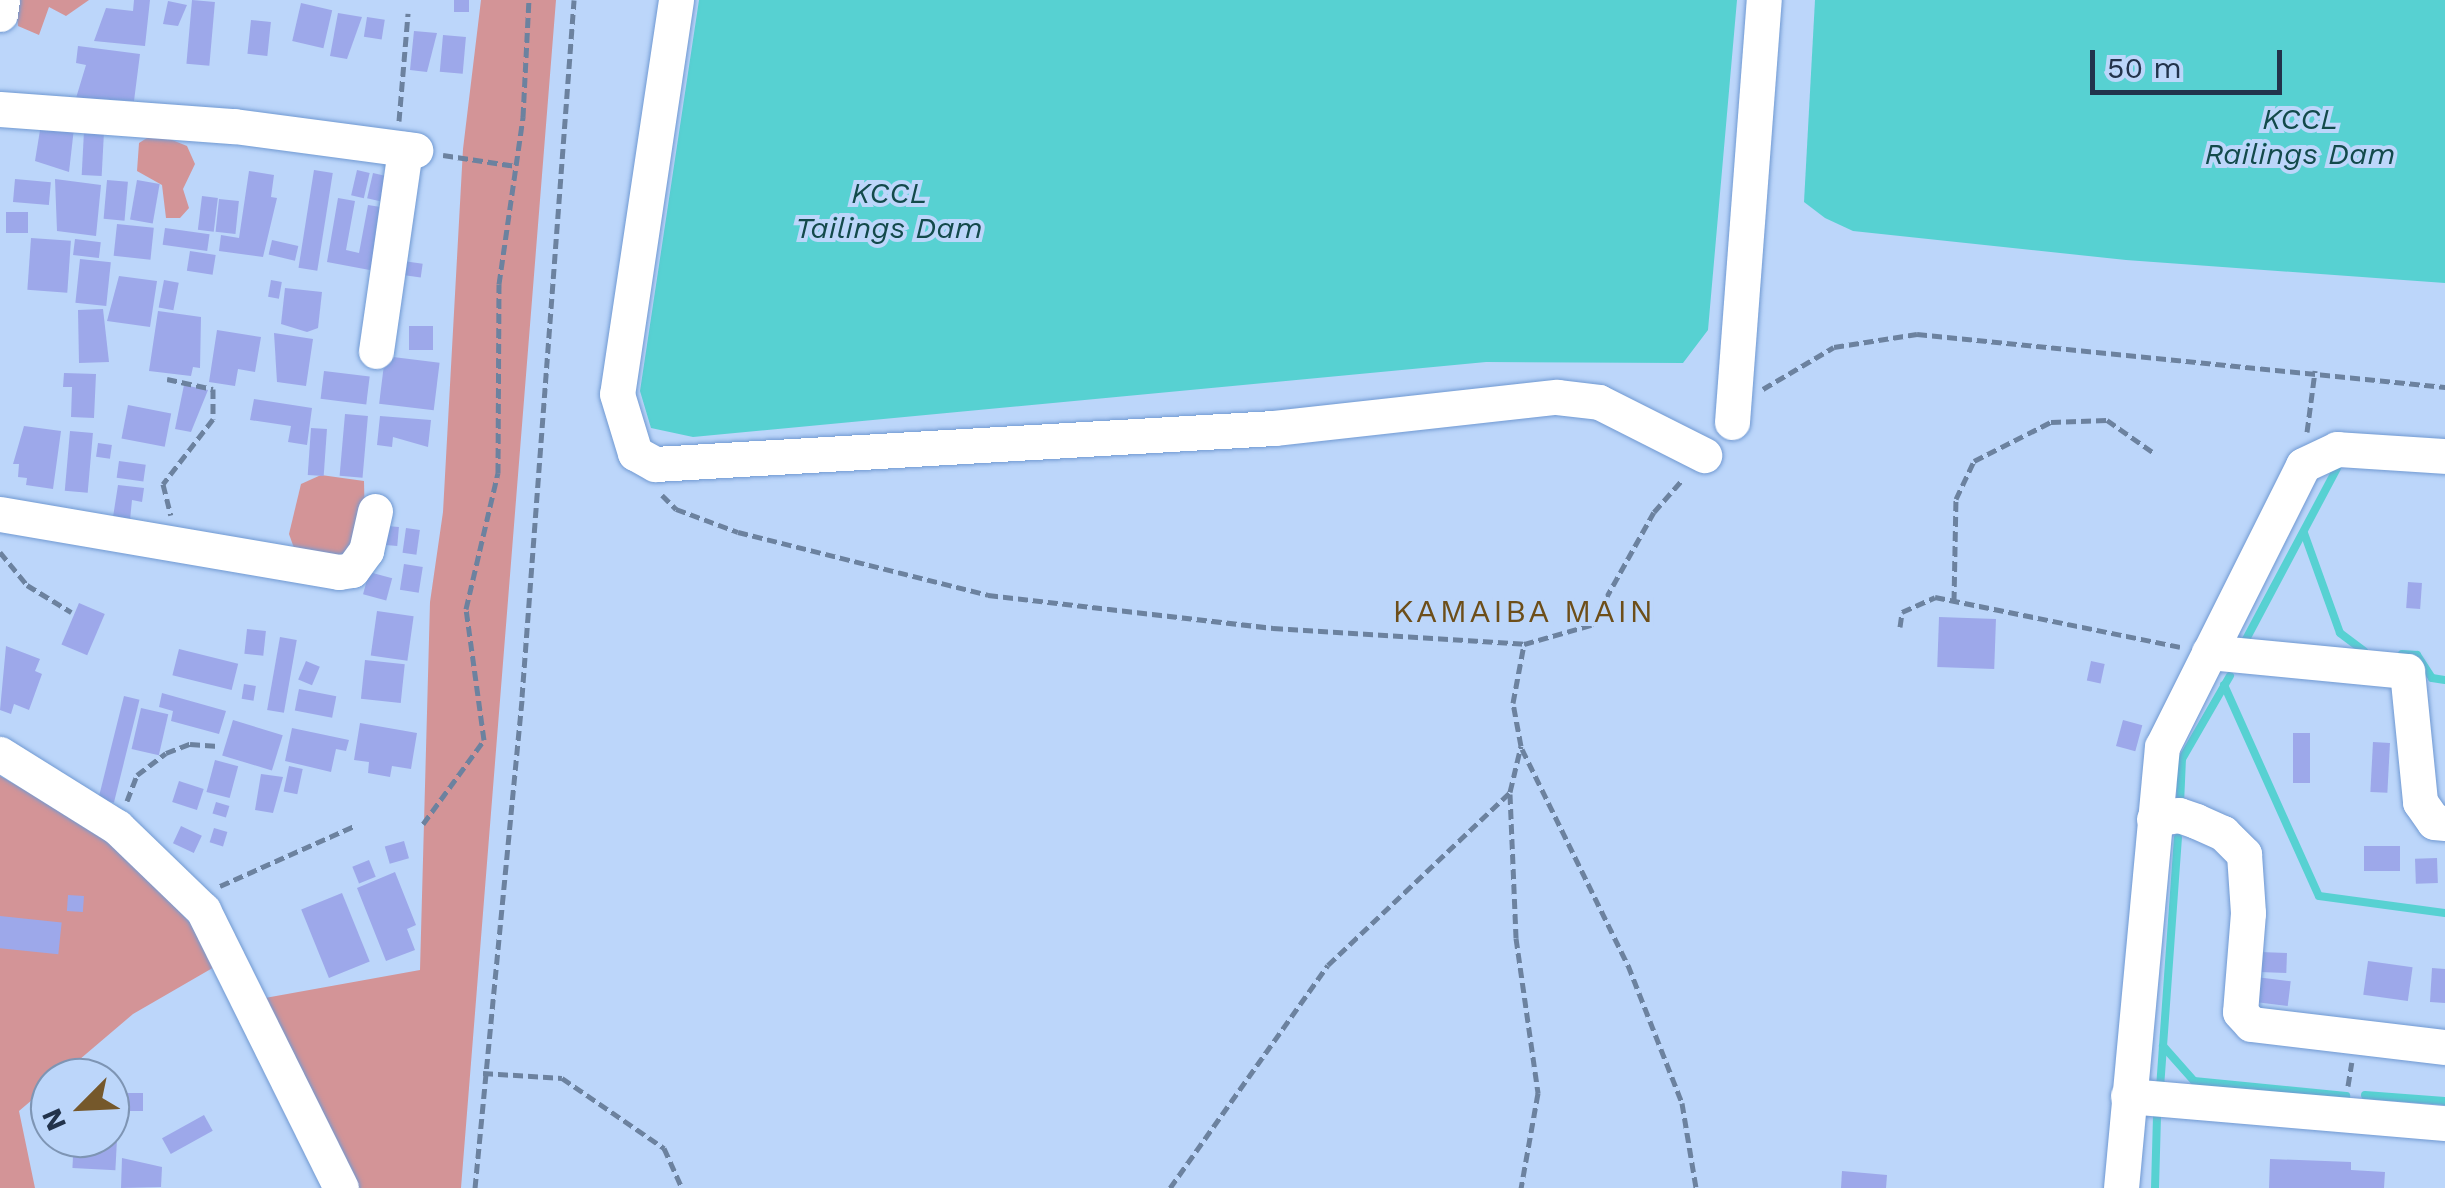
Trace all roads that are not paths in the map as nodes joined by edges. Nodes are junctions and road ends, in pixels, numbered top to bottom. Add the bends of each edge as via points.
1 (2, 0) edge
2 (676, 0) edge
3 (1764, 0) edge
4 (0, 14) edge
5 (0, 109) edge
6 (376, 351) dead end
7 (1732, 422) road end
8 (1704, 455) road end
9 (2445, 456) edge
10 (375, 510) dead end
11 (0, 514) edge
12 (2209, 652) junction
13 (0, 754) edge
14 (2154, 820) junction
15 (2445, 823) edge
16 (2445, 1047) edge
17 (2128, 1096) junction
18 (2445, 1122) edge
19 (341, 1188) edge
20 (2121, 1188) edge

1 - 4 street
2 - 8 street via 617,394 635,453 655,464 1274,428 1557,396 1599,402
3 - 7 street
5 - 6 street via 402,148
9 - 12 street via 2336,449 2303,465
10 - 11 street via 361,560 339,572
12 - 14 street via 2162,747
12 - 15 street via 2407,671 2420,802 2434,822
13 - 19 street via 117,827 212,922
14 - 16 street via 2179,815 2196,821 2223,833 2244,854 2248,912 2240,1012 2252,1024
14 - 17 street
17 - 18 street
17 - 20 street

